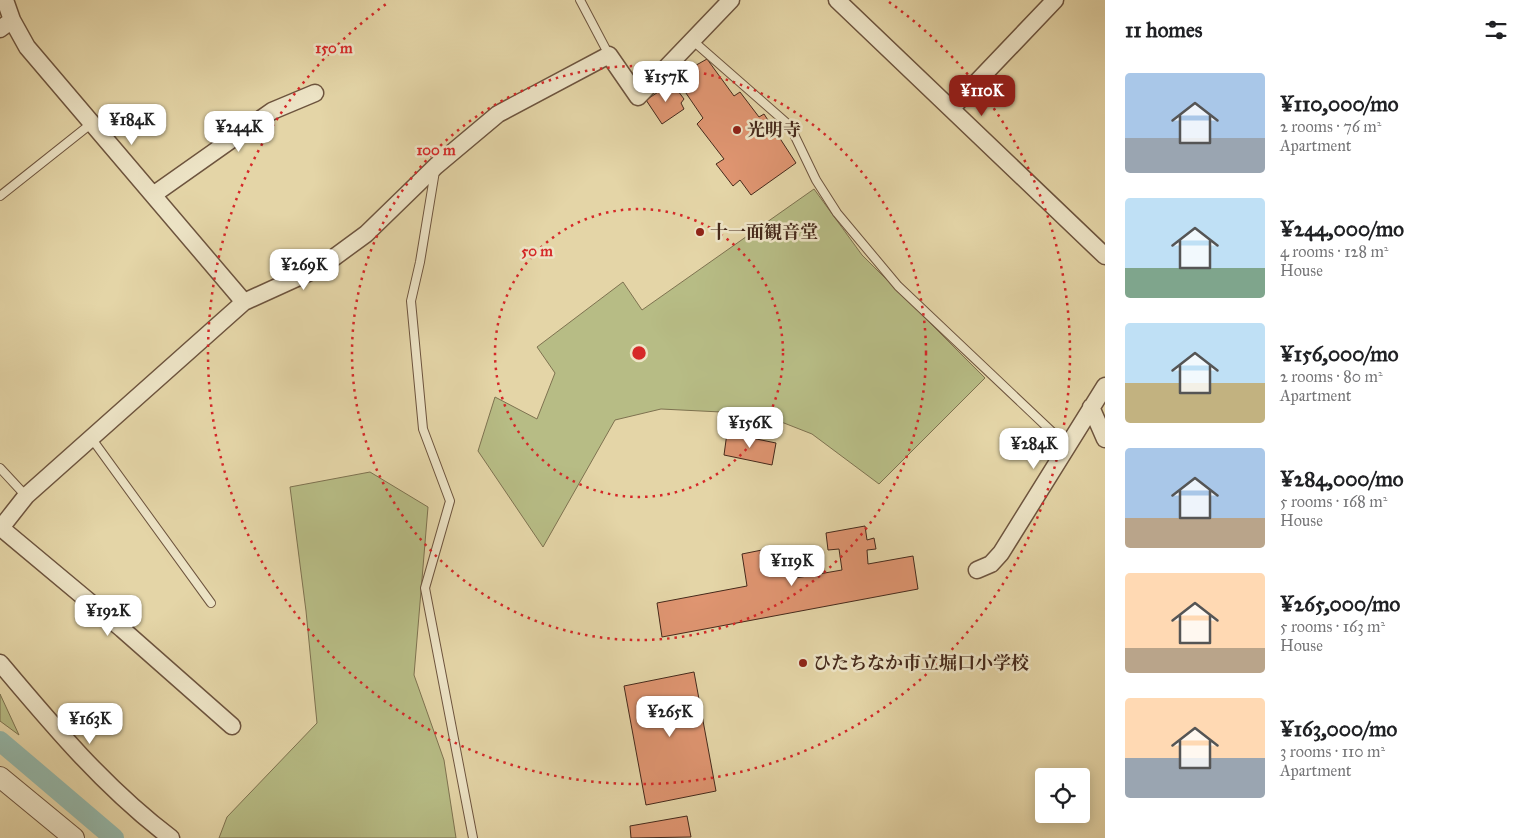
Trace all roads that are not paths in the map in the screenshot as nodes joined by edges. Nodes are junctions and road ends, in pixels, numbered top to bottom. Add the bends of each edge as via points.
1 (5, 0) edge
2 (580, 0) edge
3 (731, 0) edge
4 (837, 0) edge
5 (1055, 0) edge
6 (6, 25) edge
7 (692, 40) junction
8 (609, 55) junction
9 (315, 92) dead end
10 (951, 109) junction
11 (92, 124) junction
12 (436, 166) junction
13 (153, 194) junction
14 (0, 196) edge
15 (1105, 256) edge
16 (244, 302) junction
17 (1105, 386) edge
18 (1091, 408) junction
19 (92, 439) junction
20 (1105, 439) edge
21 (1067, 446) junction
22 (0, 468) edge
23 (26, 496) junction
24 (0, 529) edge
25 (977, 570) dead end
26 (211, 602) dead end
27 (0, 663) edge
28 (232, 726) dead end
29 (0, 777) edge
30 (74, 838) edge
31 (171, 838) edge
32 (473, 838) edge

1 - 6 street
2 - 8 lane
3 - 7 street
4 - 10 street
5 - 10 street
6 - 11 street
7 - 8 street via 638,97
7 - 21 lane via 790,126 816,180 837,213 898,286
8 - 12 street via 498,114
9 - 13 street via 272,111
10 - 15 street
11 - 13 street
11 - 14 lane
12 - 16 street via 366,234 321,267
12 - 32 lane via 411,301 423,428 450,501 425,588
13 - 16 street
16 - 19 street
17 - 18 street
18 - 20 street
18 - 21 street
19 - 23 street
19 - 26 lane
21 - 25 street via 1001,552 991,564
22 - 23 lane
23 - 24 street
24 - 28 street via 122,629
27 - 31 street via 80,757 141,816
29 - 30 street

